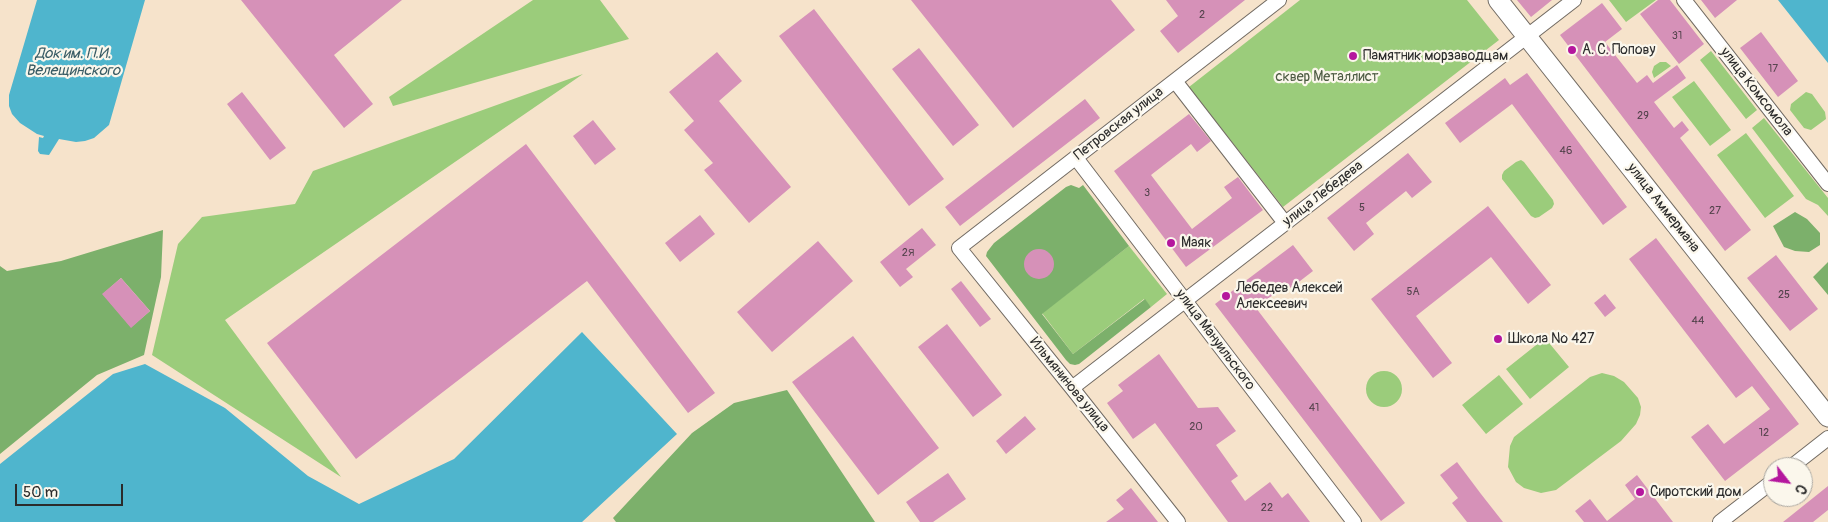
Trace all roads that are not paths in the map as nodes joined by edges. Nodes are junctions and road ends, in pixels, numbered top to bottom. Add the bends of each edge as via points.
1 (1280, 0) edge
2 (1498, 0) edge
3 (1574, 0) edge
4 (1684, 0) edge
5 (1527, 36) junction
6 (1175, 81) junction
7 (1076, 158) junction
8 (1828, 184) edge
9 (1285, 223) junction
10 (959, 248) joint
11 (1185, 300) junction
12 (1072, 388) junction
13 (1828, 417) edge
14 (1828, 438) edge
15 (1804, 457) edge
16 (1763, 489) edge
17 (1724, 521) edge
18 (1178, 522) edge
19 (1354, 522) edge

1 - 6 street, Петровская улица
2 - 5 street, улица Аммермана
3 - 5 street, улица Лебедева
4 - 8 street, улица Комсомола
5 - 9 street, улица Лебедева
5 - 13 street, улица Аммермана
6 - 7 street, Петровская улица
6 - 9 street
7 - 10 street, Петровская улица
7 - 11 street, улица Мануильского
9 - 11 street, улица Лебедева
10 - 12 street, Ильмянинова улица
11 - 12 street, улица Лебедева
11 - 19 street, улица Мануильского
12 - 18 street, Ильмянинова улица
14 - 15 street
16 - 17 street

